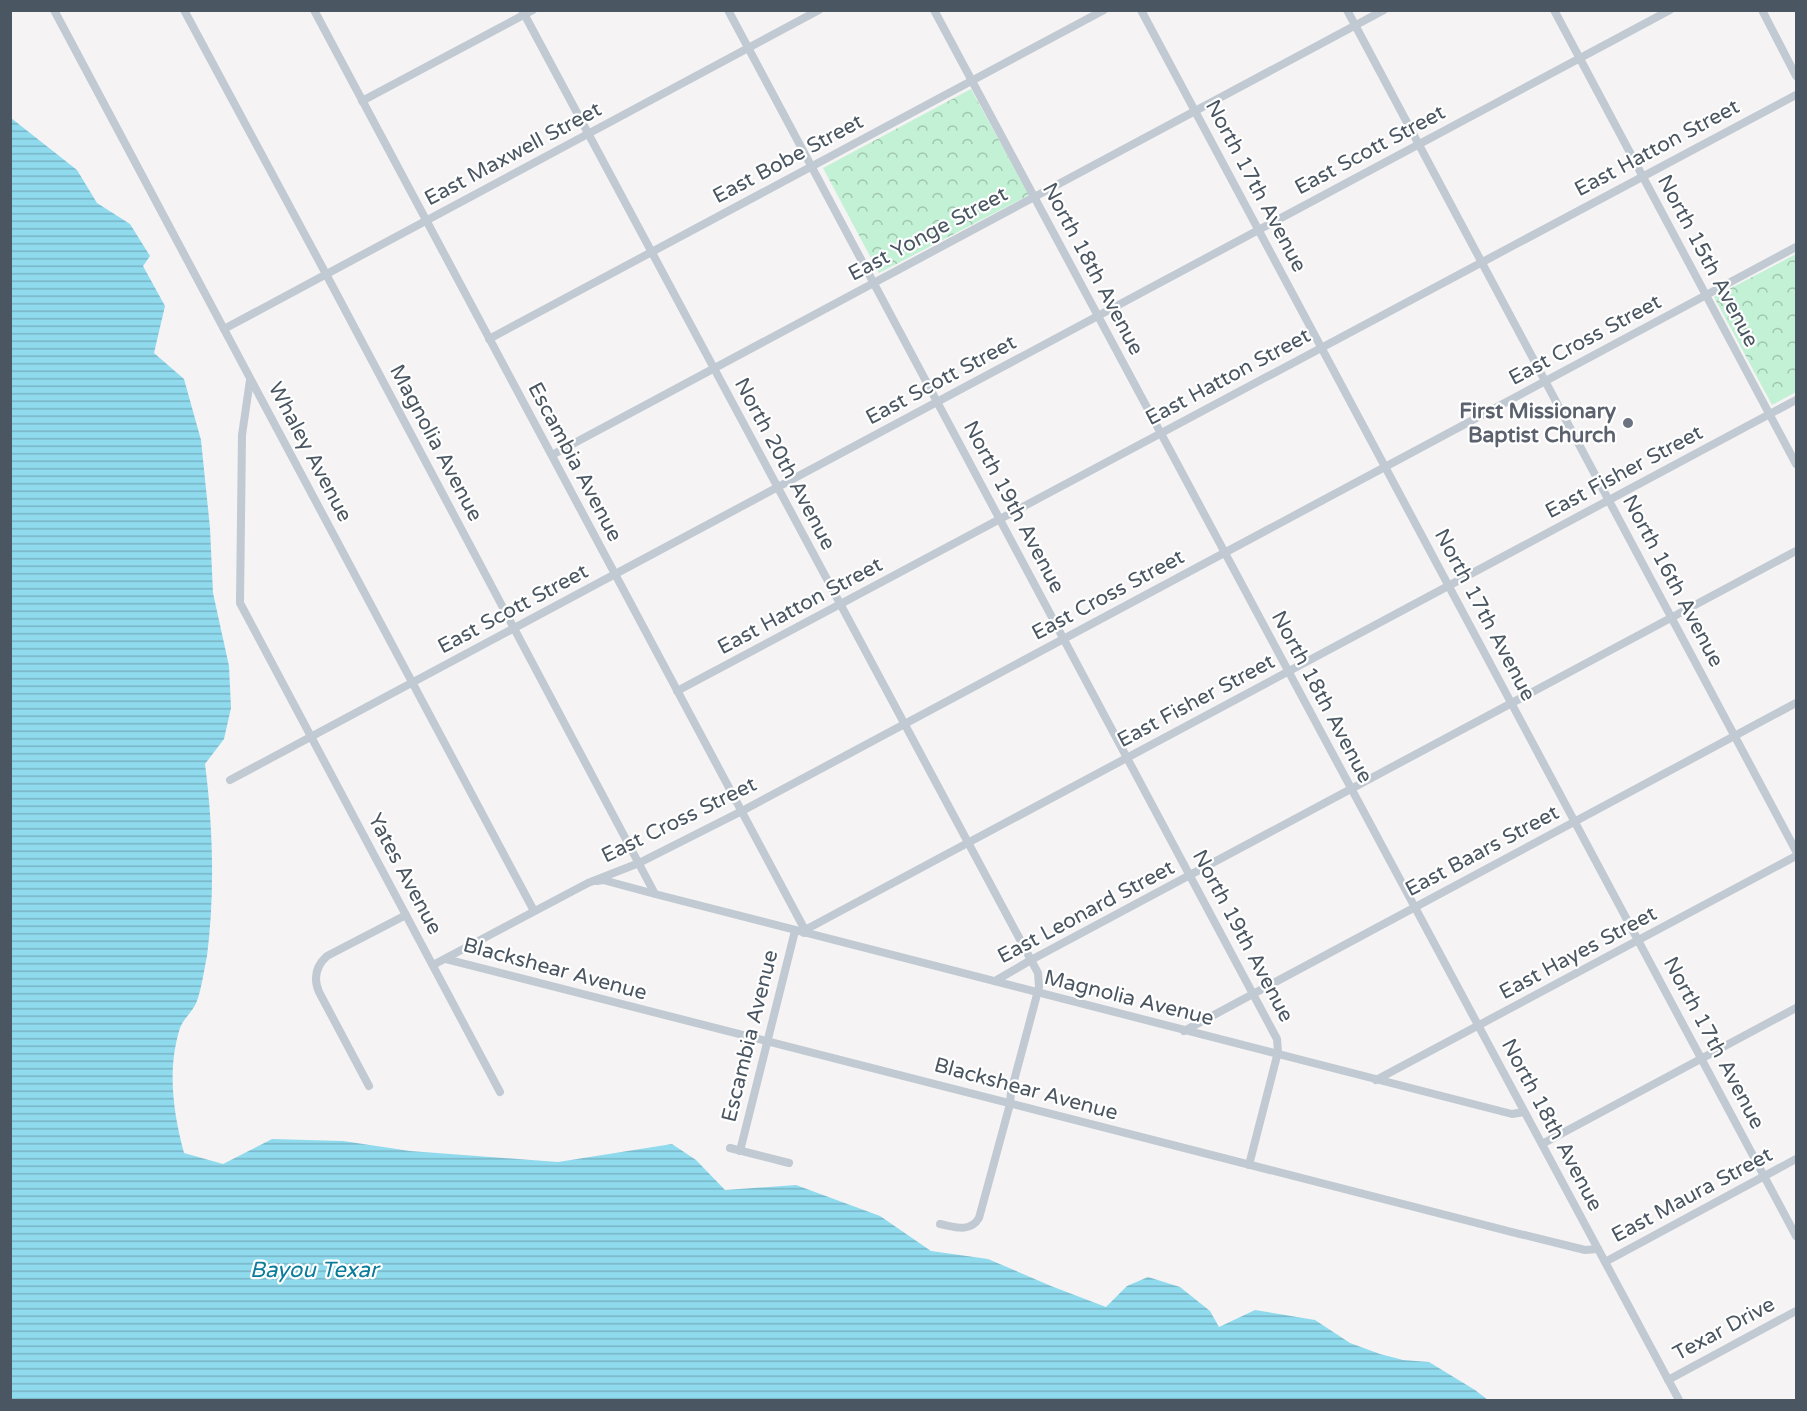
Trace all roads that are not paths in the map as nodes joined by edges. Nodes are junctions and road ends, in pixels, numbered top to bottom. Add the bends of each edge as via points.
1 (54, 10) edge
2 (184, 10) edge
3 (314, 10) edge
4 (728, 10) edge
5 (819, 10) edge
6 (934, 10) edge
7 (1104, 10) edge
8 (1141, 10) edge
9 (1347, 10) edge
10 (1384, 10) edge
11 (1554, 10) edge
12 (1670, 10) edge
13 (1762, 10) edge
14 (526, 12) edge
15 (1356, 26) junction
16 (748, 48) junction
17 (1580, 59) junction
18 (1797, 76) edge
19 (972, 81) junction
20 (1797, 95) edge
21 (362, 101) junction
22 (1195, 111) junction
23 (588, 134) junction
24 (1419, 145) junction
25 (812, 167) junction
26 (1643, 177) junction
27 (1034, 197) junction
28 (426, 220) junction
29 (1259, 230) junction
30 (1797, 247) edge
31 (651, 253) junction
32 (1482, 262) junction
33 (326, 274) junction
34 (874, 283) junction
35 (1706, 295) junction
36 (1098, 316) junction
37 (224, 329) junction
38 (489, 339) junction
39 (1322, 348) junction
40 (714, 369) junction
41 (250, 380) junction
42 (1546, 382) junction
43 (1797, 400) edge
44 (938, 402) junction
45 (1770, 414) junction
46 (1161, 434) junction
47 (552, 455) junction
48 (1797, 465) edge
49 (1385, 467) junction
50 (777, 488) junction
51 (1609, 500) junction
52 (1000, 519) junction
53 (1797, 551) edge
54 (1225, 553) junction
55 (615, 574) junction
56 (1449, 586) junction
57 (840, 604) junction
58 (1672, 618) junction
59 (514, 628) junction
60 (1064, 638) junction
61 (1289, 672) junction
62 (413, 682) junction
63 (677, 691) junction
64 (1797, 703) edge
65 (1512, 704) junction
66 (904, 725) junction
67 (1735, 736) junction
68 (311, 737) junction
69 (1128, 758) junction
70 (230, 780) dead end
71 (1351, 789) junction
72 (742, 811) junction
73 (1575, 822) junction
74 (968, 843) junction
75 (1797, 851) edge
76 (1797, 856) edge
77 (639, 863) junction
78 (1191, 875) junction
79 (588, 883) junction
80 (655, 894) junction
81 (1415, 907) junction
82 (534, 911) junction
83 (406, 915) junction
84 (801, 931) junction
85 (1639, 941) junction
86 (446, 959) junction
87 (1031, 960) junction
88 (433, 965) junction
89 (995, 981) junction
90 (1038, 993) junction
91 (1255, 993) junction
92 (1797, 1008) edge
93 (1479, 1026) junction
94 (1184, 1030) junction
95 (767, 1042) junction
96 (1277, 1054) junction
97 (1702, 1058) junction
98 (1376, 1080) junction
99 (369, 1086) dead end
100 (500, 1092) dead end
101 (1010, 1104) junction
102 (1524, 1112) junction
103 (1542, 1144) junction
104 (730, 1148) dead end
105 (740, 1151) junction
106 (1797, 1160) edge
107 (789, 1163) dead end
108 (1249, 1165) junction
109 (1765, 1176) junction
110 (940, 1224) dead end
111 (1797, 1236) edge
112 (1598, 1249) junction
113 (1605, 1262) junction
114 (1797, 1311) edge
115 (1668, 1380) junction
116 (1679, 1401) edge

1 - 37 street, Whaley Avenue
2 - 33 street, Magnolia Avenue
3 - 21 street, Escambia Avenue
4 - 16 street, North 19th Avenue
5 - 16 street, East Maxwell Street
6 - 19 street, North 18th Avenue
7 - 19 street, East Bobe Street
8 - 22 street, North 17th Avenue
9 - 15 street, North 16th Avenue
10 - 15 street, East Yonge Street
11 - 17 street, North 15th Avenue
12 - 17 street, East Scott Street
13 - 18 street
14 - 21 street
14 - 23 street, North 20th Avenue
15 - 22 street, East Yonge Street
15 - 24 street, North 16th Avenue
16 - 23 street, East Maxwell Street
16 - 25 street, North 19th Avenue
17 - 24 street, East Scott Street
17 - 26 street, North 15th Avenue
19 - 25 street, East Bobe Street
19 - 27 street, North 18th Avenue
20 - 26 street, East Hatton Street
21 - 28 street, Escambia Avenue
22 - 27 street, East Yonge Street
22 - 29 street, North 17th Avenue
23 - 28 street, East Maxwell Street
23 - 31 street, North 20th Avenue
24 - 29 street, East Scott Street
24 - 32 street, North 16th Avenue
25 - 31 street, East Bobe Street
25 - 34 street, North 19th Avenue
26 - 32 street, East Hatton Street
26 - 35 street, North 15th Avenue
27 - 34 street, East Yonge Street
27 - 36 street, North 18th Avenue
28 - 33 street, East Maxwell Street
28 - 38 street, Escambia Avenue
29 - 36 street, East Scott Street
29 - 39 street, North 17th Avenue
30 - 35 street, East Cross Street
31 - 38 street, East Bobe Street
31 - 40 street, North 20th Avenue
32 - 39 street, East Hatton Street
32 - 42 street, North 16th Avenue
33 - 37 street, East Maxwell Street
33 - 59 street, Magnolia Avenue
34 - 40 street, East Yonge Street
34 - 44 street, North 19th Avenue
35 - 42 street, East Cross Street
35 - 45 street, North 15th Avenue
36 - 44 street, East Scott Street
36 - 46 street, North 18th Avenue
37 - 41 street, Whaley Avenue
38 - 47 street, Escambia Avenue
39 - 46 street, East Hatton Street
39 - 49 street, North 17th Avenue
40 - 47 street, East Yonge Street
40 - 50 street, North 20th Avenue
41 - 62 street, Whaley Avenue
41 - 68 street, Yates Avenue via 242,435 240,603
42 - 49 street, East Cross Street
42 - 51 street, North 16th Avenue
43 - 45 street, East Fisher Street
44 - 50 street, East Scott Street
44 - 52 street, North 19th Avenue
45 - 48 street, North 15th Avenue
45 - 51 street, East Fisher Street
46 - 52 street, East Hatton Street
46 - 54 street, North 18th Avenue
47 - 55 street, Escambia Avenue
49 - 54 street, East Cross Street
49 - 56 street, North 17th Avenue
50 - 55 street, East Scott Street
50 - 57 street, North 20th Avenue
51 - 56 street, East Fisher Street
51 - 58 street, North 16th Avenue
52 - 57 street, East Hatton Street
52 - 60 street, North 19th Avenue
53 - 58 street, East Leonard Street
54 - 60 street, East Cross Street
54 - 61 street, North 18th Avenue
55 - 59 street, East Scott Street
55 - 63 street, Escambia Avenue
56 - 61 street, East Fisher Street
56 - 65 street, North 17th Avenue
57 - 63 street, East Hatton Street
57 - 66 street, North 20th Avenue
58 - 65 street, East Leonard Street
58 - 67 street, North 16th Avenue
59 - 62 street, East Scott Street
59 - 77 street, Magnolia Avenue
60 - 66 street, East Cross Street
60 - 69 street, North 19th Avenue
61 - 69 street, East Fisher Street
61 - 71 street, North 18th Avenue
62 - 68 street, East Scott Street
62 - 82 street, Whaley Avenue
63 - 72 street, Escambia Avenue
64 - 67 street, East Baars Street
65 - 71 street, East Leonard Street
65 - 73 street, North 17th Avenue
66 - 72 street, East Cross Street
66 - 74 street, North 20th Avenue
67 - 73 street, East Baars Street
67 - 75 street, North 16th Avenue
68 - 70 street, East Scott Street
68 - 83 street, Yates Avenue
69 - 74 street, East Fisher Street
69 - 78 street, North 19th Avenue
71 - 78 street, East Leonard Street
71 - 81 street, North 18th Avenue
72 - 77 street, East Cross Street
72 - 84 street, Escambia Avenue
73 - 81 street, East Baars Street
73 - 85 street, North 17th Avenue
74 - 84 street, East Fisher Street
74 - 87 street, North 20th Avenue
76 - 85 street, East Hayes Street
77 - 79 street, East Cross Street
77 - 80 street, Magnolia Avenue
78 - 87 street, East Leonard Street
78 - 91 street, North 19th Avenue
79 - 80 street, Magnolia Avenue via 603,880
79 - 82 street, East Cross Street
80 - 84 street, Magnolia Avenue
81 - 91 street, East Baars Street
81 - 93 street, North 18th Avenue
82 - 86 street, East Cross Street
83 - 88 street, Yates Avenue
83 - 99 street via 327,956 316,973 319,992
84 - 89 street, Magnolia Avenue
84 - 95 street, Escambia Avenue
85 - 93 street, East Hayes Street
85 - 97 street, North 17th Avenue
86 - 88 street, East Cross Street
86 - 95 street, Blackshear Avenue
87 - 89 street, East Leonard Street
87 - 90 street, North 20th Avenue via 1040,980
88 - 100 street, Yates Avenue
89 - 90 street, Magnolia Avenue
90 - 94 street, Magnolia Avenue
90 - 101 street, North 20th Avenue
91 - 94 street, East Baars Street
91 - 96 street, North 19th Avenue via 1277,1039
92 - 97 street
93 - 98 street, East Hayes Street
93 - 102 street, North 18th Avenue
94 - 96 street, Magnolia Avenue
95 - 101 street, Blackshear Avenue
95 - 105 street, Escambia Avenue
96 - 98 street, Magnolia Avenue
96 - 108 street
97 - 103 street
97 - 109 street, North 17th Avenue
98 - 102 street, Magnolia Avenue via 1512,1114
101 - 108 street, Blackshear Avenue
101 - 110 street, North 20th Avenue via 979,1218 968,1228
102 - 103 street, North 18th Avenue
103 - 112 street, North 18th Avenue
104 - 105 street
105 - 107 street
106 - 109 street, East Maura Street
108 - 112 street, Blackshear Avenue via 1585,1250
109 - 111 street, North 17th Avenue
109 - 113 street, East Maura Street
112 - 113 street, North 18th Avenue
113 - 115 street, North 18th Avenue
114 - 115 street, Texar Drive
115 - 116 street, North 18th Avenue

